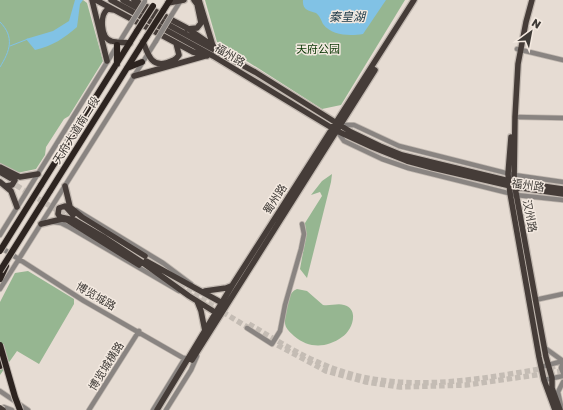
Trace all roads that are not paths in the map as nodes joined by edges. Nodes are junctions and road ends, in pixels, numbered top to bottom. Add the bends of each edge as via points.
1 (92, 0) edge
2 (96, 0) edge
3 (111, 0) edge
4 (123, 0) edge
5 (134, 0) edge
6 (182, 0) edge
7 (194, 0) edge
8 (199, 0) edge
9 (414, 0) edge
10 (418, 0) edge
11 (529, 0) edge
12 (532, 0) edge
13 (145, 1) edge
14 (169, 2) edge
15 (155, 3) edge
16 (117, 10) junction
17 (187, 28) junction
18 (143, 42) junction
19 (118, 43) junction
20 (130, 43) junction
21 (176, 43) junction
22 (213, 46) junction
23 (518, 50) junction
24 (148, 53) junction
25 (207, 56) junction
26 (563, 60) edge
27 (107, 61) junction
28 (142, 62) junction
29 (116, 65) junction
30 (127, 68) junction
31 (255, 72) junction
32 (134, 76) junction
33 (247, 77) junction
34 (515, 117) junction
35 (563, 118) edge
36 (338, 124) junction
37 (334, 129) junction
38 (0, 167) edge
39 (0, 172) edge
40 (38, 174) junction
41 (511, 174) junction
42 (0, 176) edge
43 (9, 179) junction
44 (0, 182) edge
45 (563, 182) edge
46 (511, 184) junction
47 (65, 186) junction
48 (563, 189) edge
49 (510, 194) junction
50 (563, 194) edge
51 (516, 195) junction
52 (67, 197) junction
53 (563, 200) edge
54 (68, 205) junction
55 (17, 207) junction
56 (73, 215) junction
57 (62, 219) junction
58 (52, 222) junction
59 (41, 224) junction
60 (302, 224) dead end
61 (0, 235) edge
62 (1, 248) edge
63 (10, 255) junction
64 (145, 256) dead end
65 (19, 258) junction
66 (139, 265) tunnel mouth
67 (0, 271) edge
68 (0, 279) edge
69 (233, 284) junction
70 (196, 287) junction
71 (0, 289) edge
72 (203, 291) junction
73 (563, 294) edge
74 (189, 296) junction
75 (535, 300) junction
76 (197, 301) junction
77 (224, 304) junction
78 (218, 314) junction
79 (247, 328) tunnel mouth
80 (139, 331) junction
81 (205, 332) junction
82 (200, 343) junction
83 (0, 345) edge
84 (544, 348) junction
85 (185, 359) junction
86 (0, 360) edge
87 (563, 361) edge
88 (0, 366) edge
89 (549, 366) junction
90 (541, 367) junction
91 (563, 372) edge
92 (563, 376) edge
93 (552, 378) junction
94 (544, 380) junction
95 (563, 382) edge
96 (0, 391) edge
97 (0, 409) edge
98 (3, 410) edge
99 (12, 410) edge
100 (20, 410) edge
101 (28, 410) edge
102 (89, 410) edge
103 (153, 410) edge
104 (157, 410) edge
105 (162, 410) edge
106 (166, 410) edge
107 (555, 410) edge
108 (561, 410) edge

1 - 27 main road
2 - 16 main road
3 - 33 main road, 福州路
4 - 31 main road, 福州路
5 - 17 main road
6 - 14 main road
6 - 24 street, bridge
7 - 17 main road via 201,23 197,28
8 - 22 main road
9 - 36 main road, 蜀州路
10 - 36 main road, 蜀州路
11 - 23 main road, 汉州路
12 - 23 main road, 汉州路
13 - 19 street, bridge
14 - 18 highway, 天府大道南二段, bridge
15 - 20 highway, 天府大道南二段, bridge
16 - 19 main road via 108,9 102,14 101,19 105,36
16 - 21 main road
17 - 22 main road
18 - 24 main road
18 - 30 highway, 天府大道南二段
19 - 20 main road
19 - 27 street
19 - 29 highway
20 - 29 highway, 天府大道南二段
21 - 24 main road via 179,55 173,61 157,64 150,60
21 - 25 main road
22 - 31 main road
23 - 26 street
23 - 34 main road, 汉州路
23 - 41 main road, 汉州路
24 - 28 street
25 - 32 main road
25 - 33 main road
27 - 40 street
28 - 30 highway
28 - 32 street
29 - 62 highway, 天府大道南二段, bridge
30 - 63 highway, 天府大道南二段, bridge
31 - 36 main road, 福州路
32 - 47 street
33 - 37 main road, 福州路
34 - 35 street
34 - 41 main road, 汉州路
36 - 37 main road, 蜀州路
36 - 41 street, 福州路 via 354,124 399,146
36 - 46 main road, 福州路 via 402,155
37 - 46 main road, 福州路 via 407,161
37 - 49 street, 福州路 via 344,141 382,159
37 - 69 main road, 蜀州路
37 - 77 main road, 蜀州路
38 - 43 main road
39 - 43 main road
40 - 43 main road
40 - 55 street
41 - 45 street, 福州路
41 - 46 main road, 汉州路
42 - 43 main road
43 - 44 main road
43 - 55 main road
46 - 48 main road, 福州路
46 - 49 main road, 汉州路
46 - 50 main road, 福州路
46 - 51 main road, 汉州路
47 - 52 main road
47 - 59 street
49 - 51 street, 福州路
49 - 90 main road, 汉州路
51 - 53 street, 福州路
51 - 75 main road, 汉州路
52 - 54 main road
52 - 70 street via 70,205
54 - 56 main road
54 - 64 main road via 82,217
55 - 61 street
56 - 57 main road via 63,206 59,208 58,214
56 - 70 main road via 171,276
57 - 58 main road
57 - 66 main road
57 - 74 main road via 74,220 99,235 143,262
58 - 59 main road
58 - 74 street via 69,227
59 - 65 street
60 - 79 street via 304,234 280,331 272,344
62 - 65 street, 博览城路
63 - 67 highway, 天府大道南二段, bridge
63 - 68 highway, bridge
65 - 71 street
65 - 80 street, 博览城路 via 84,301
69 - 72 main road via 226,288
69 - 77 main road, 蜀州路
70 - 72 main road
72 - 77 main road
73 - 75 street
74 - 76 main road
75 - 84 main road, 汉州路
76 - 78 main road
76 - 81 main road
77 - 78 main road, 蜀州路
78 - 81 main road, 蜀州路
78 - 82 main road, 蜀州路
80 - 85 street, 博览城路
80 - 102 street, 博览城横路
81 - 82 main road, 蜀州路
82 - 85 street
82 - 104 main road, 蜀州路
82 - 105 main road, 蜀州路
82 - 106 street via 191,370
83 - 100 highway, bridge
84 - 87 street
84 - 89 main road, 汉州路
85 - 103 street
86 - 88 highway
87 - 89 street
87 - 91 street
89 - 90 street
89 - 93 main road, 汉州路
90 - 94 main road, 汉州路
92 - 93 street
93 - 94 street
93 - 108 main road, 汉州路 via 552,388
94 - 107 main road, 汉州路
95 - 108 street via 558,392
96 - 101 street
97 - 98 main road, bridge
97 - 99 street via 4,407

